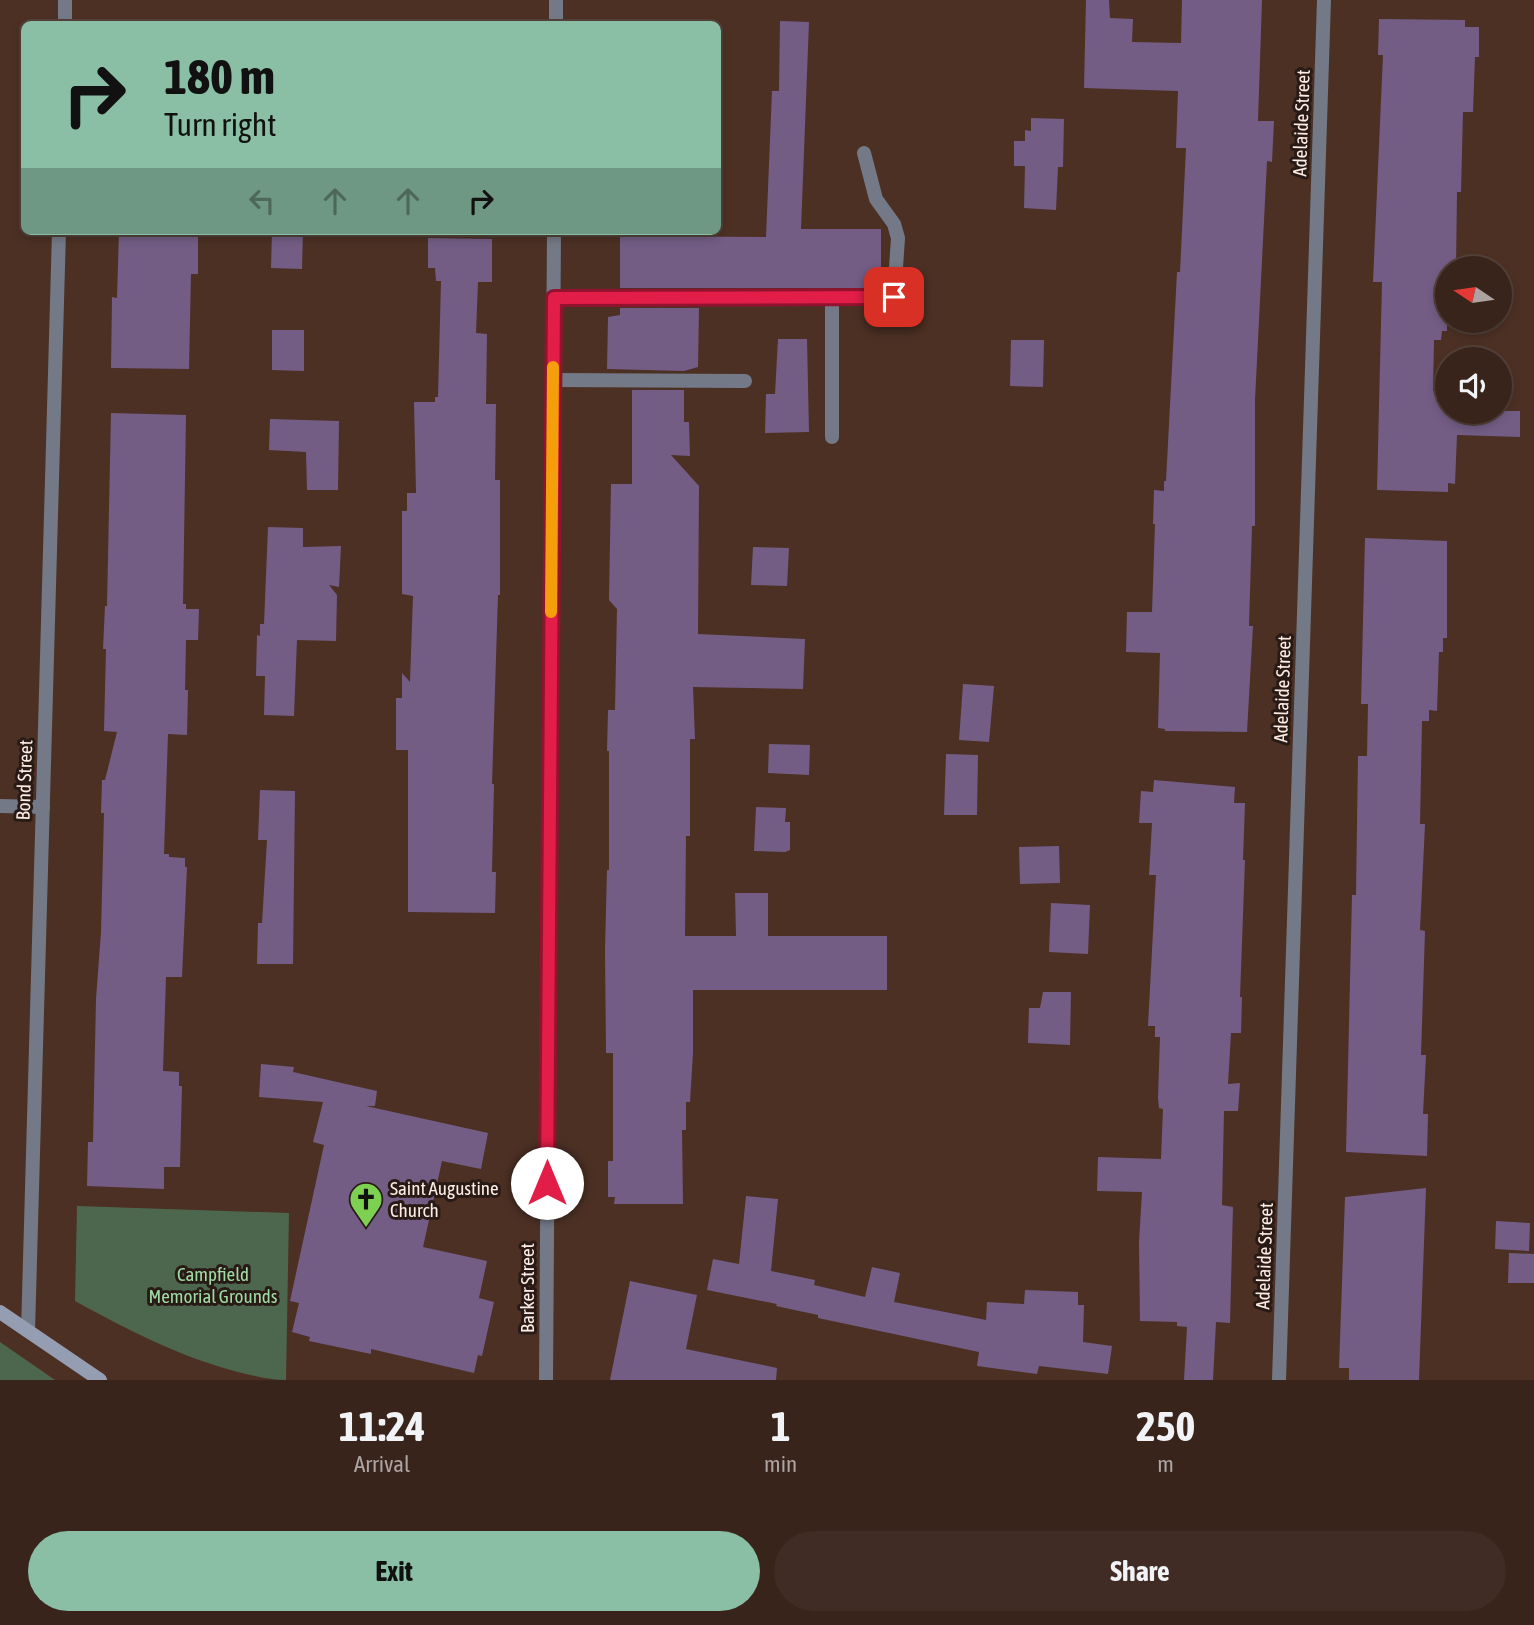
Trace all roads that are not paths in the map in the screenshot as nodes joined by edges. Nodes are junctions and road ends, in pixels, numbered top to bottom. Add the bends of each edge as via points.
1 (65, 0) edge
2 (556, 0) edge
3 (1324, 0) edge
4 (65, 21) edge
5 (556, 21) edge
6 (864, 153) dead end
7 (59, 235) edge
8 (554, 235) edge
9 (554, 298) junction
10 (832, 298) junction
11 (553, 380) junction
12 (745, 380) dead end
13 (832, 437) dead end
14 (0, 806) edge
15 (43, 807) junction
16 (0, 1312) edge
17 (28, 1331) junction
18 (100, 1380) edge
19 (545, 1380) edge
20 (1279, 1380) edge

1 - 4 street
2 - 5 street
3 - 20 street, Adelaide Street
6 - 10 street via 876,199 898,237 894,297
7 - 15 street, Bond Street
8 - 9 street, Barker Street
9 - 10 street
9 - 11 street, Barker Street
10 - 13 street
11 - 12 street
11 - 19 street, Barker Street
14 - 15 street
15 - 17 street, Bond Street
16 - 17 main road
17 - 18 main road

